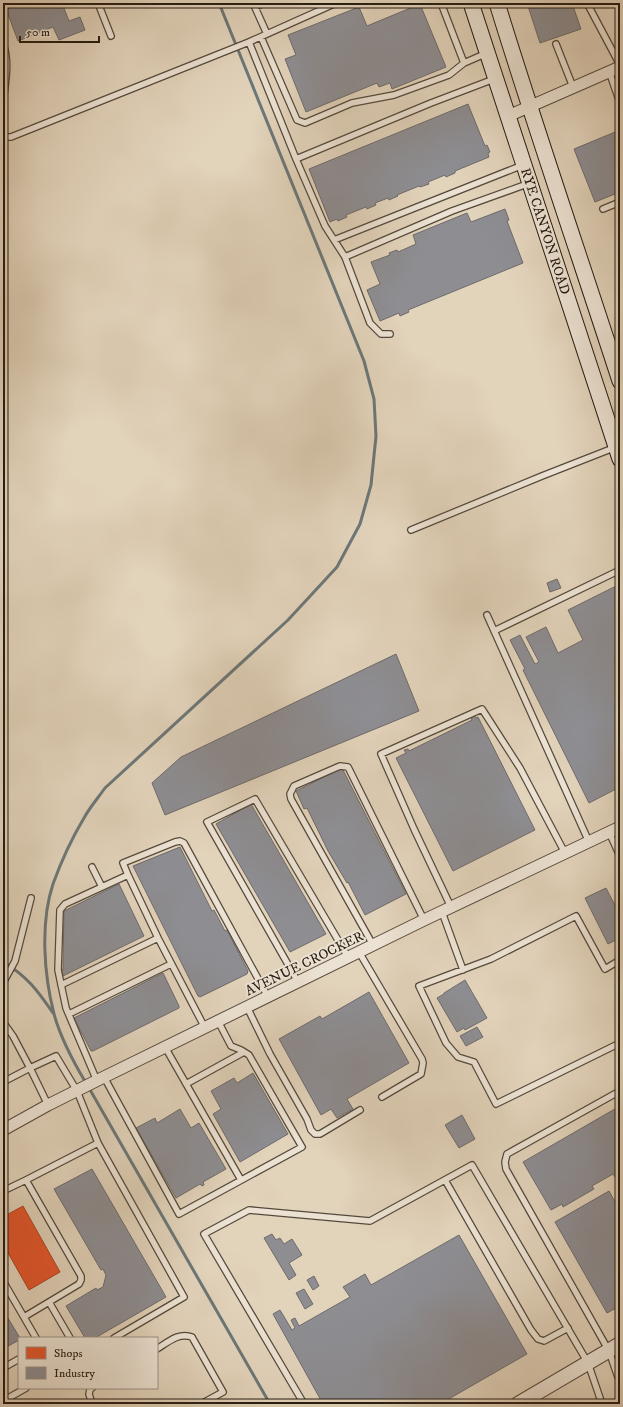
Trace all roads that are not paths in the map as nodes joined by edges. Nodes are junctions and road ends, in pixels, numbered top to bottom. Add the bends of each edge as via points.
1 (98, 3) edge
2 (264, 3) edge
3 (336, 3) edge
4 (441, 3) edge
5 (471, 3) edge
6 (497, 3) edge
7 (587, 3) edge
8 (254, 5) edge
9 (267, 34) junction
10 (111, 36) dead end
11 (260, 37) junction
12 (249, 42) junction
13 (3, 43) edge
14 (556, 44) dead end
15 (488, 53) junction
16 (464, 62) junction
17 (620, 66) edge
18 (609, 71) junction
19 (496, 79) junction
20 (573, 87) junction
21 (620, 103) edge
22 (3, 104) edge
23 (529, 106) junction
24 (508, 116) junction
25 (3, 134) edge
26 (296, 159) junction
27 (524, 164) junction
28 (530, 183) junction
29 (620, 202) edge
30 (603, 209) dead end
31 (334, 240) junction
32 (344, 257) junction
33 (390, 334) dead end
34 (620, 381) edge
35 (618, 453) edge
36 (411, 530) dead end
37 (620, 570) edge
38 (487, 615) dead end
39 (494, 631) junction
40 (620, 827) edge
41 (609, 832) junction
42 (589, 842) junction
43 (565, 853) junction
44 (620, 856) edge
45 (92, 867) dead end
46 (128, 875) junction
47 (102, 887) junction
48 (31, 898) dead end
49 (447, 909) junction
50 (424, 920) junction
51 (158, 938) junction
52 (373, 945) junction
53 (359, 952) junction
54 (348, 958) junction
55 (620, 960) edge
56 (171, 964) junction
57 (463, 970) junction
58 (298, 982) junction
59 (3, 983) edge
60 (61, 984) junction
61 (268, 997) junction
62 (247, 1007) junction
63 (69, 1014) junction
64 (3, 1022) edge
65 (218, 1022) junction
66 (205, 1028) junction
67 (620, 1043) edge
68 (165, 1047) junction
69 (244, 1052) junction
70 (30, 1068) junction
71 (100, 1079) junction
72 (3, 1082) edge
73 (186, 1084) junction
74 (77, 1091) junction
75 (620, 1091) edge
76 (382, 1097) dead end
77 (48, 1105) junction
78 (360, 1110) dead end
79 (3, 1130) edge
80 (98, 1143) junction
81 (26, 1180) junction
82 (241, 1180) junction
83 (445, 1180) junction
84 (3, 1191) edge
85 (3, 1281) edge
86 (49, 1302) junction
87 (24, 1316) junction
88 (568, 1328) junction
89 (35, 1337) edge
90 (69, 1337) edge
91 (116, 1337) edge
92 (158, 1348) edge
93 (615, 1348) edge
94 (18, 1360) edge
95 (588, 1363) junction
96 (3, 1368) edge
97 (620, 1383) edge
98 (24, 1389) edge
99 (90, 1389) edge
100 (3, 1401) edge
101 (92, 1404) edge
102 (201, 1404) edge
103 (304, 1404) edge
104 (518, 1404) edge
105 (602, 1404) edge

1 - 10 lane
2 - 8 lane
3 - 9 lane
4 - 16 lane
5 - 15 main road, RYE CANYON ROAD
6 - 23 main road, RYE CANYON ROAD
7 - 17 lane
8 - 9 lane
9 - 11 lane
11 - 12 lane
11 - 16 lane via 297,120 305,123 352,103 394,95 449,75
12 - 25 lane via 11,137
12 - 26 lane
13 - 22 lane via 7,65
14 - 20 lane
15 - 16 lane
15 - 19 main road, RYE CANYON ROAD
17 - 18 street
18 - 20 street
18 - 21 lane
19 - 24 main road, RYE CANYON ROAD
19 - 26 lane
20 - 23 street
23 - 24 street
23 - 34 main road, RYE CANYON ROAD
24 - 27 main road, RYE CANYON ROAD
26 - 31 lane via 325,226
27 - 28 main road, RYE CANYON ROAD
27 - 31 lane
28 - 32 lane via 452,211
28 - 35 main road, RYE CANYON ROAD
29 - 30 lane
31 - 32 lane
32 - 33 lane via 370,323 381,334
35 - 36 lane via 542,476
37 - 39 lane
38 - 39 lane
39 - 42 lane
40 - 41 street, AVENUE CROCKER
41 - 42 street, AVENUE CROCKER
41 - 44 lane
42 - 43 street, AVENUE CROCKER
43 - 49 street, AVENUE CROCKER
43 - 49 lane via 520,768 482,709 382,754
45 - 47 lane
46 - 47 lane
46 - 51 lane
46 - 61 lane via 124,863 175,842 184,843
47 - 60 lane via 65,904 60,910 58,970
48 - 59 lane via 17,954
49 - 50 street, AVENUE CROCKER
49 - 57 lane
50 - 52 street, AVENUE CROCKER
50 - 52 lane via 348,767 340,766 294,786 290,794 291,799
51 - 56 lane
51 - 60 lane
52 - 53 street, AVENUE CROCKER
53 - 54 street, AVENUE CROCKER
53 - 76 lane via 419,1052 423,1063 422,1074
54 - 58 street, AVENUE CROCKER
54 - 58 lane via 255,799 207,822
55 - 57 lane via 604,969 576,916 491,959
56 - 63 lane
56 - 66 lane
57 - 67 lane via 419,986 446,1043 458,1057 474,1062 496,1104
58 - 61 street, AVENUE CROCKER
60 - 63 lane
61 - 62 street, AVENUE CROCKER
62 - 65 street, AVENUE CROCKER
62 - 78 lane via 315,1134 320,1134
63 - 71 lane
64 - 70 lane
65 - 66 street, AVENUE CROCKER
65 - 69 lane via 230,1046
66 - 68 street, AVENUE CROCKER
68 - 71 street, AVENUE CROCKER
68 - 73 lane
69 - 73 lane
69 - 82 lane via 249,1055 302,1147
70 - 72 lane
70 - 74 lane via 56,1056
70 - 77 lane
71 - 74 street, AVENUE CROCKER
71 - 82 lane via 179,1214
73 - 82 lane
74 - 77 street, AVENUE CROCKER
74 - 80 lane
75 - 93 lane via 507,1154 505,1162 506,1169
77 - 79 street, AVENUE CROCKER
80 - 81 lane
80 - 91 lane via 184,1297
81 - 84 lane
81 - 86 lane via 81,1276 79,1284
83 - 88 lane via 538,1339 544,1341
83 - 88 lane via 472,1165
83 - 103 lane via 370,1222 249,1210 204,1234
85 - 87 lane
86 - 87 lane
86 - 90 lane
87 - 89 lane
88 - 95 lane
92 - 102 lane via 180,1335 192,1337 223,1392
93 - 95 street
93 - 97 lane
94 - 96 lane
95 - 104 street
95 - 105 lane
98 - 100 lane
99 - 101 lane

